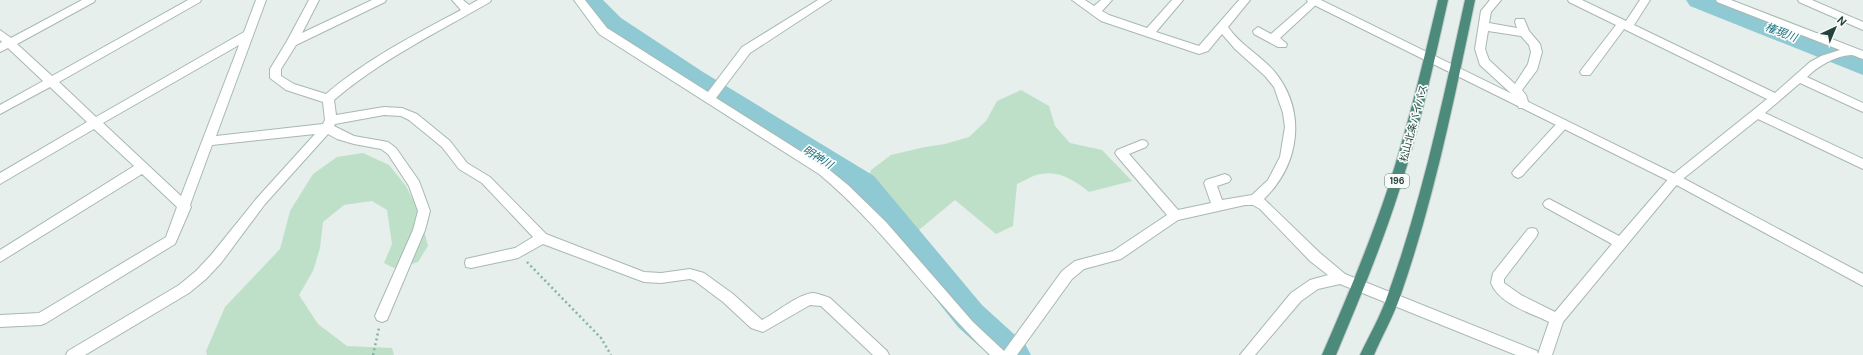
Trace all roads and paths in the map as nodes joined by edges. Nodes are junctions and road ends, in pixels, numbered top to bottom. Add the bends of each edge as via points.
1 (90, 0) edge
2 (196, 0) edge
3 (261, 0) edge
4 (314, 0) edge
5 (381, 0) edge
6 (457, 0) edge
7 (486, 0) edge
8 (579, 0) edge
9 (826, 0) edge
10 (1077, 0) edge
11 (1107, 0) edge
12 (1178, 0) edge
13 (1245, 0) edge
14 (1443, 0) edge
15 (1470, 0) edge
16 (1496, 0) edge
17 (1573, 0) edge
18 (1645, 0) edge
19 (1721, 0) edge
20 (1803, 0) edge
21 (1313, 1) edge
22 (468, 10) junction
23 (1095, 12) junction
24 (1520, 22) dead end
25 (1625, 25) junction
26 (1483, 26) junction
27 (1863, 26) edge
28 (1222, 27) junction
29 (1258, 31) dead end
30 (1149, 33) junction
31 (1524, 33) junction
32 (0, 34) edge
33 (247, 35) junction
34 (1272, 38) junction
35 (292, 42) junction
36 (1282, 44) dead end
37 (5, 45) edge
38 (1854, 53) edge
39 (1429, 59) junction
40 (1454, 71) junction
41 (1586, 72) dead end
42 (1799, 78) junction
43 (50, 82) junction
44 (1515, 91) junction
45 (1776, 98) junction
46 (328, 99) junction
47 (709, 99) junction
48 (1523, 105) junction
49 (1863, 108) edge
50 (0, 110) edge
51 (1756, 113) junction
52 (94, 123) junction
53 (329, 124) junction
54 (1563, 124) junction
55 (209, 141) junction
56 (1142, 144) dead end
57 (1863, 164) edge
58 (141, 168) junction
59 (1518, 173) dead end
60 (1225, 178) dead end
61 (1675, 179) junction
62 (0, 180) edge
63 (1255, 200) junction
64 (1549, 204) dead end
65 (1218, 205) junction
66 (184, 207) junction
67 (1175, 216) junction
68 (1532, 233) dead end
69 (542, 238) junction
70 (1621, 244) junction
71 (518, 254) junction
72 (0, 257) edge
73 (471, 263) dead end
74 (1340, 278) junction
75 (1863, 280) edge
76 (1359, 285) junction
77 (1393, 298) junction
78 (382, 316) joint
79 (1557, 320) junction
80 (0, 321) edge
81 (73, 355) edge
82 (372, 355) edge
83 (611, 355) edge
84 (882, 355) edge
85 (999, 355) edge
86 (1009, 355) edge
87 (1247, 355) edge
88 (1329, 355) edge
89 (1367, 355) edge
90 (1532, 355) edge
91 (1545, 355) edge

1 - 37 street
2 - 43 street
3 - 33 street
4 - 35 street
5 - 35 street
6 - 22 street
7 - 22 street
8 - 47 street via 603,31
9 - 47 street via 746,50
10 - 23 street
11 - 23 street
12 - 30 street
13 - 28 street
14 - 39 highway, 松山北条バイパス / 196
15 - 40 highway
16 - 26 street via 1486,11
17 - 25 street
18 - 25 street
19 - 38 street
20 - 27 street
21 - 34 street
21 - 39 street
22 - 46 street via 361,71
23 - 30 street
24 - 31 street
25 - 41 street
25 - 45 street
26 - 31 street
26 - 44 street via 1480,48 1484,62
28 - 30 street via 1204,48 1199,50
28 - 63 street via 1230,39 1271,75 1290,108 1292,125 1282,165 1273,182
29 - 34 street
31 - 44 street via 1535,44 1537,52 1525,80
32 - 37 street
33 - 52 street
33 - 55 street
34 - 36 street
35 - 46 street via 275,69 276,78 290,87
37 - 43 street
38 - 42 street via 1826,57 1809,67
39 - 40 street
39 - 76 highway, 松山北条バイパス / 196 via 1418,108 1394,189
40 - 48 street
40 - 77 highway via 1425,199
42 - 45 street
42 - 49 street
43 - 50 street
43 - 52 street
44 - 48 street via 1520,95
45 - 51 street
46 - 53 street
47 - 85 street via 847,189 969,327
48 - 54 street
51 - 57 street
51 - 61 street
52 - 58 street
52 - 62 street
53 - 55 street
53 - 69 street via 384,112 402,112 413,117 446,144 463,166 486,180
53 - 78 street via 341,136 384,146 392,151 415,184 424,211 419,230
53 - 81 street via 261,201 201,275 184,289
54 - 59 street
54 - 61 street
55 - 66 street
56 - 67 street via 1121,153
58 - 66 street
58 - 72 street
60 - 65 street via 1210,183
61 - 70 street
61 - 75 street
63 - 65 street
63 - 74 street
64 - 70 street
65 - 67 street
66 - 80 street via 171,240 165,244 40,319
67 - 86 street via 1117,255 1080,265 1067,275
68 - 79 street via 1497,281 1508,294
69 - 71 street
69 - 84 street via 644,277 661,278 690,274 699,277 728,298 756,324 763,326 803,302 812,299 825,302
70 - 79 street
71 - 73 street
71 - 83 path via 596,332
74 - 76 street
74 - 87 street via 1315,284 1296,297
76 - 77 street
76 - 88 highway, 松山北条バイパス / 196
77 - 89 highway
77 - 90 street
78 - 82 path
79 - 91 street

